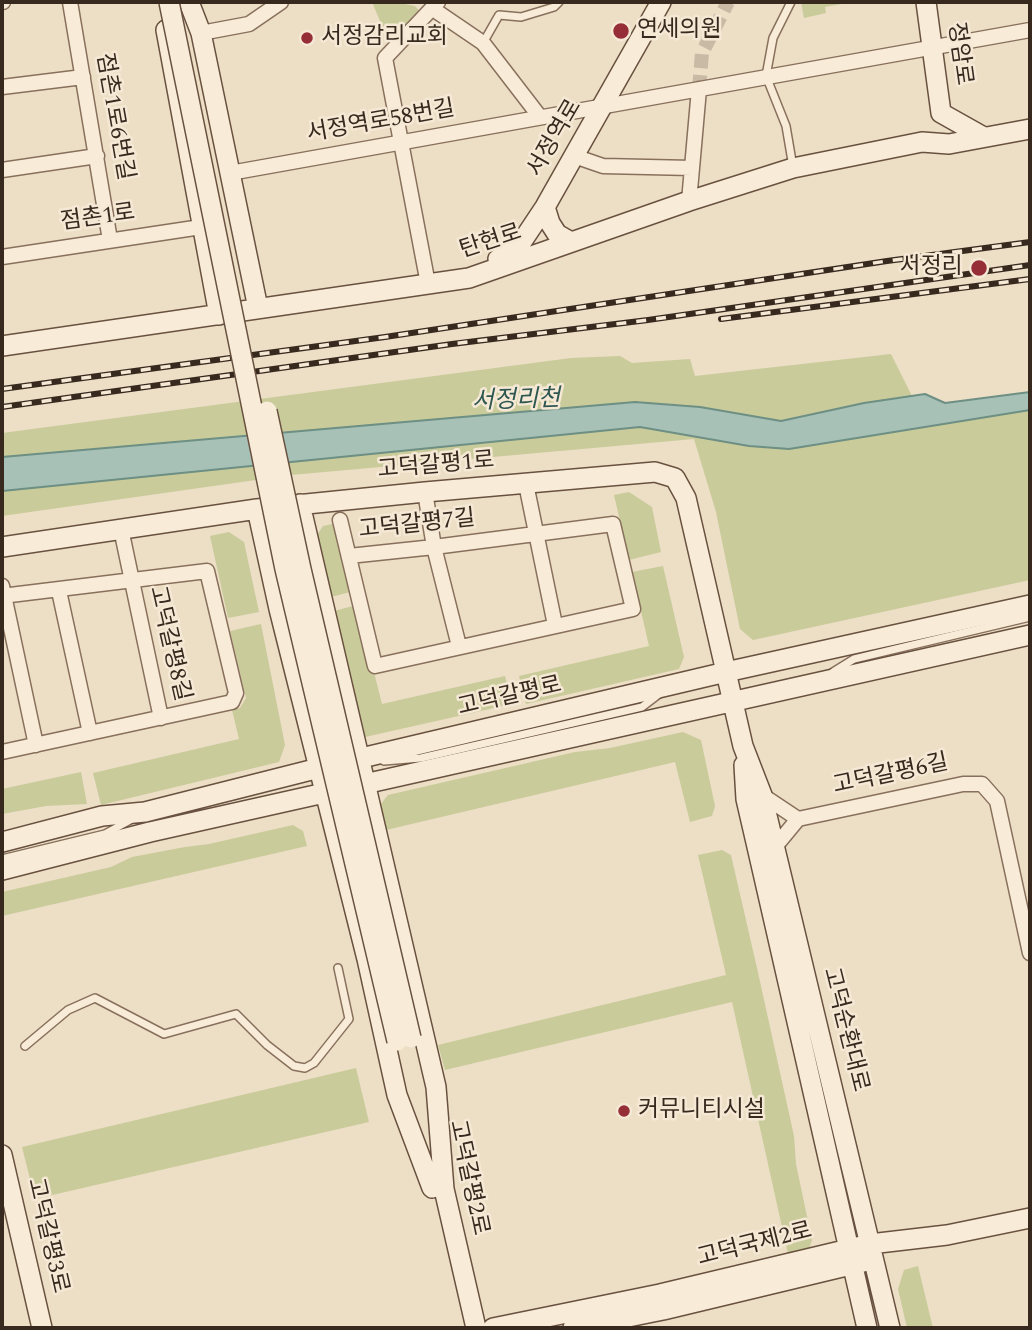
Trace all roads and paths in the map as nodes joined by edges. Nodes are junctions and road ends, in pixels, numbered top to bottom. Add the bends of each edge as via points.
1 (70, 2) edge
2 (160, 2) edge
3 (169, 2) edge
4 (181, 2) edge
5 (189, 2) edge
6 (281, 2) edge
7 (559, 2) edge
8 (661, 2) edge
9 (791, 2) edge
10 (926, 2) edge
11 (436, 5) edge
12 (1030, 30) edge
13 (201, 33) junction
14 (483, 43) junction
15 (932, 46) junction
16 (766, 76) junction
17 (83, 77) junction
18 (2, 87) edge
19 (699, 89) junction
20 (602, 108) junction
21 (941, 114) junction
22 (540, 117) junction
23 (1030, 129) edge
24 (962, 132) junction
25 (922, 142) junction
26 (401, 143) junction
27 (97, 156) junction
28 (574, 156) junction
29 (692, 168) junction
30 (793, 168) junction
31 (2, 170) edge
32 (230, 173) junction
33 (689, 201) junction
34 (545, 207) junction
35 (201, 228) junction
36 (110, 240) junction
37 (570, 242) junction
38 (2, 257) edge
39 (469, 278) junction
40 (428, 284) junction
41 (258, 309) junction
42 (219, 315) junction
43 (2, 346) edge
44 (526, 484) junction
45 (425, 492) junction
46 (300, 504) junction
47 (257, 509) junction
48 (340, 520) dead end
49 (121, 529) junction
50 (535, 535) junction
51 (2, 547) edge
52 (434, 547) junction
53 (349, 556) junction
54 (130, 580) junction
55 (59, 590) junction
56 (2, 592) edge
57 (321, 599) junction
58 (1030, 608) edge
59 (279, 609) junction
60 (555, 625) junction
61 (1030, 635) edge
62 (459, 646) junction
63 (726, 672) junction
64 (818, 681) junction
65 (732, 700) junction
66 (161, 718) junction
67 (90, 733) junction
68 (36, 745) junction
69 (743, 746) junction
70 (2, 752) edge
71 (360, 759) junction
72 (319, 768) junction
73 (366, 783) junction
74 (325, 793) junction
75 (762, 795) junction
76 (145, 812) junction
77 (798, 819) junction
78 (2, 842) edge
79 (774, 848) junction
80 (2, 859) edge
81 (2, 870) edge
82 (1030, 953) edge
83 (338, 968) dead end
84 (404, 1039) junction
85 (25, 1045) dead end
86 (2, 1155) edge
87 (438, 1189) junction
88 (8, 1210) edge
89 (1030, 1218) edge
90 (872, 1252) junction
91 (850, 1256) junction
92 (661, 1302) junction
93 (42, 1328) edge
94 (464, 1328) edge
95 (476, 1328) edge
96 (492, 1328) edge
97 (573, 1328) edge
98 (867, 1328) edge
99 (890, 1328) edge

1 - 17 street, 점촌1로6번길
2 - 35 street
3 - 84 street, bridge via 285,569
4 - 84 street, bridge
5 - 13 street
6 - 13 street via 249,24
7 - 14 lane via 521,17 499,15
8 - 20 street, 서정역로
9 - 16 lane via 773,38
10 - 15 street, 정암로
11 - 14 street
11 - 26 street via 385,58
12 - 15 street, 서정역로58번길
13 - 32 street
14 - 22 street
15 - 16 street, 서정역로58번길
15 - 21 street, 정암로
16 - 19 street, 서정역로58번길
16 - 30 lane via 786,126
17 - 18 street
17 - 27 street, 점촌1로6번길
19 - 20 street, 서정역로58번길
19 - 29 street
20 - 22 street, 서정역로58번길
20 - 28 street, 서정역로
21 - 24 street
21 - 25 street
22 - 26 street, 서정역로58번길
23 - 24 street via 982,136
24 - 25 street, 탄현로 via 939,144
25 - 30 street, 탄현로
26 - 32 street, 서정역로58번길
26 - 40 street
27 - 31 street
27 - 36 street, 점촌1로6번길
28 - 29 street via 603,166
28 - 34 street, 서정역로
29 - 33 street
30 - 33 street, 탄현로
32 - 41 street
33 - 37 street, 탄현로
34 - 37 street via 557,234
34 - 39 street, 서정역로 via 519,246
35 - 36 street, 점촌1로
35 - 42 street
36 - 38 street, 점촌1로
37 - 39 street, 탄현로
39 - 40 street, 탄현로
40 - 41 street, 탄현로
41 - 42 street, 탄현로
42 - 43 street, 탄현로
44 - 45 street, 고덕갈평1로
44 - 50 street
44 - 63 street, 고덕갈평1로 via 655,472 675,478 686,498
45 - 46 street, 고덕갈평1로
45 - 52 street
46 - 47 street, 고덕갈평1로
46 - 57 street
47 - 49 street, 고덕갈평1로
47 - 59 street
48 - 53 street
49 - 51 street, 고덕갈평1로
49 - 54 street, 고덕갈평8길
50 - 52 street, 고덕갈평7길
50 - 60 street
50 - 60 street, 고덕갈평7길 via 613,524 633,609
52 - 53 street, 고덕갈평7길
52 - 62 street
53 - 62 street, 고덕갈평7길 via 375,666
54 - 55 street, 고덕갈평8길
54 - 66 street, 고덕갈평8길
54 - 66 street, 고덕갈평8길 via 207,571 236,693 232,702
55 - 56 street, 고덕갈평8길
55 - 67 street
56 - 68 street
57 - 59 street
57 - 71 street
58 - 63 street, 고덕갈평로
58 - 64 lane via 854,659
59 - 72 street
60 - 62 street, 고덕갈평7길
61 - 64 street
63 - 65 street, 고덕순환대로
63 - 71 street, 고덕갈평로
64 - 65 street
65 - 69 street, 고덕순환대로
65 - 73 street
66 - 67 street, 고덕갈평8길
67 - 68 street, 고덕갈평8길
68 - 70 street, 고덕갈평8길
69 - 75 street, 고덕순환대로
69 - 91 street, 고덕순환대로 via 746,799
71 - 72 street, 고덕갈평로
71 - 73 street
72 - 74 street
72 - 76 street, 고덕갈평로
73 - 74 street
73 - 87 street via 436,1087
74 - 81 street
74 - 87 street via 397,1095
75 - 77 street
75 - 79 street, 고덕순환대로
76 - 78 street, 고덕갈평로 via 102,816
76 - 80 lane via 105,834
77 - 79 street
77 - 82 street, 고덕갈평6길 via 963,784 982,784 997,801
79 - 90 street, 고덕순환대로
83 - 85 lane via 349,1019 305,1068 294,1066 267,1045 236,1014 164,1034 95,998 68,1010
84 - 87 street, 고덕갈평2로
86 - 88 street, 고덕갈평3로
87 - 94 street, 고덕갈평2로
87 - 95 street, 고덕갈평2로
88 - 93 street, 고덕갈평3로
89 - 90 street, 고덕국제2로
90 - 91 street, 고덕국제2로
90 - 99 street, 고덕순환대로
91 - 92 street, 고덕국제2로
91 - 98 street, 고덕순환대로
92 - 96 street, 고덕국제2로
92 - 97 street, 고덕국제2로

